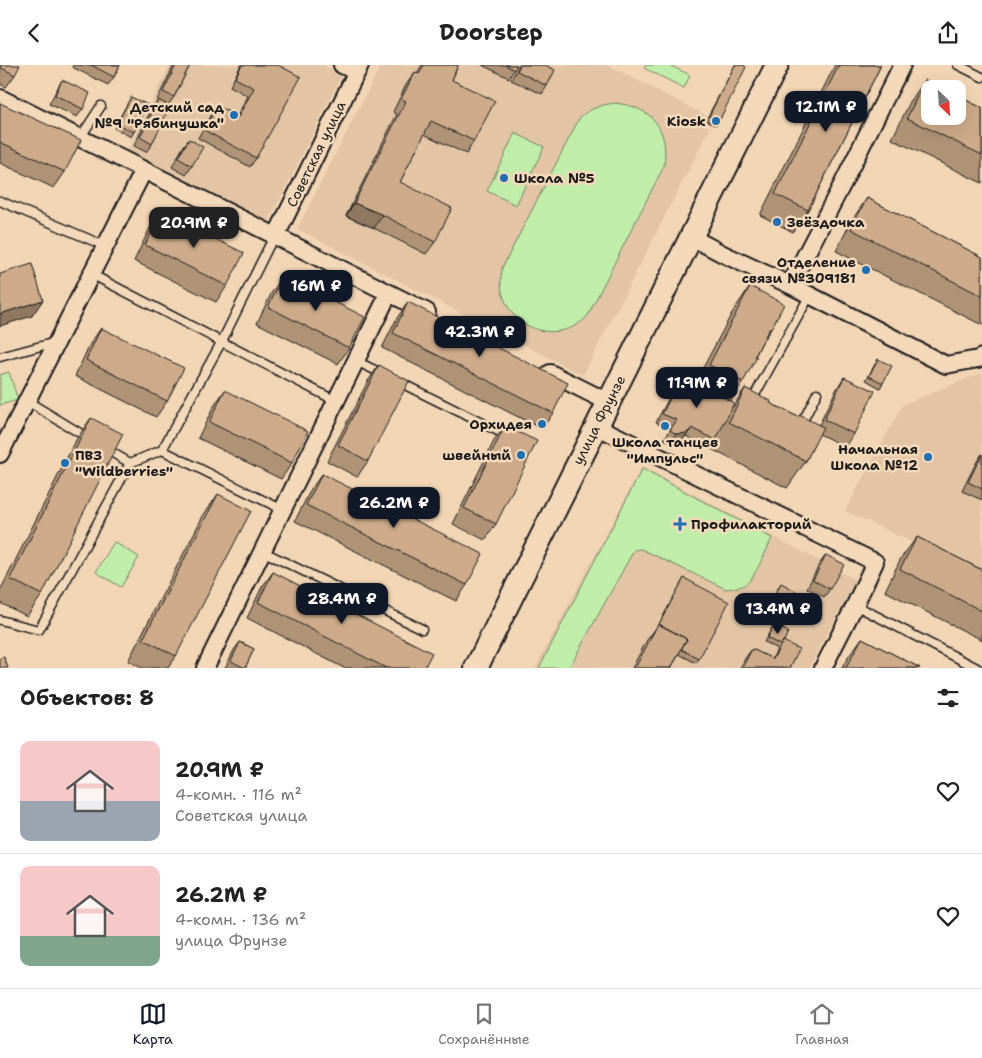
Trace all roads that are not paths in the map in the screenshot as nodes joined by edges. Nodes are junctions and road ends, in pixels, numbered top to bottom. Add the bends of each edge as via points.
1 (777, 65) edge
2 (902, 65) edge
3 (958, 65) edge
4 (353, 67) edge
5 (982, 77) edge
6 (0, 98) edge
7 (101, 106) dead end
8 (80, 138) junction
9 (144, 170) junction
10 (0, 201) edge
11 (276, 236) junction
12 (691, 237) junction
13 (105, 246) junction
14 (91, 274) junction
15 (790, 285) junction
16 (389, 293) junction
17 (810, 295) junction
18 (442, 320) edge
19 (57, 341) junction
20 (222, 341) junction
21 (0, 357) edge
22 (982, 357) edge
23 (356, 361) junction
24 (540, 368) edge
25 (817, 393) dead end
26 (27, 401) junction
27 (336, 401) junction
28 (608, 402) junction
29 (759, 405) edge
30 (792, 421) edge
31 (596, 426) junction
32 (517, 440) edge
33 (162, 450) junction
34 (0, 454) edge
35 (130, 463) junction
36 (282, 510) junction
37 (262, 551) junction
38 (855, 605) junction
39 (0, 620) edge
40 (422, 629) dead end
41 (205, 668) edge
42 (476, 668) edge
43 (823, 668) edge
44 (977, 668) edge

1 - 12 main road, улица Фрунзе
2 - 15 street
3 - 5 lane
4 - 11 street, Советская улица
6 - 8 street
7 - 8 lane
8 - 9 street
9 - 11 street
9 - 13 street
10 - 13 lane
11 - 16 street
11 - 20 lane
12 - 15 street
12 - 28 main road, улица Фрунзе
13 - 14 street
14 - 19 street
14 - 20 lane
15 - 17 street
16 - 18 street
16 - 23 street
17 - 22 street via 946,365
17 - 29 lane via 751,401
19 - 21 lane
19 - 26 street
20 - 27 lane
20 - 33 lane
23 - 27 street
23 - 32 lane
24 - 28 street
25 - 30 lane via 801,425
26 - 34 street
26 - 35 lane
27 - 36 street
28 - 31 main road, улица Фрунзе
31 - 38 street via 874,562
31 - 42 main road, улица Фрунзе
33 - 35 lane
33 - 36 lane
35 - 39 lane via 39,630
36 - 37 street
37 - 40 lane
37 - 41 street
38 - 43 street
38 - 44 lane

